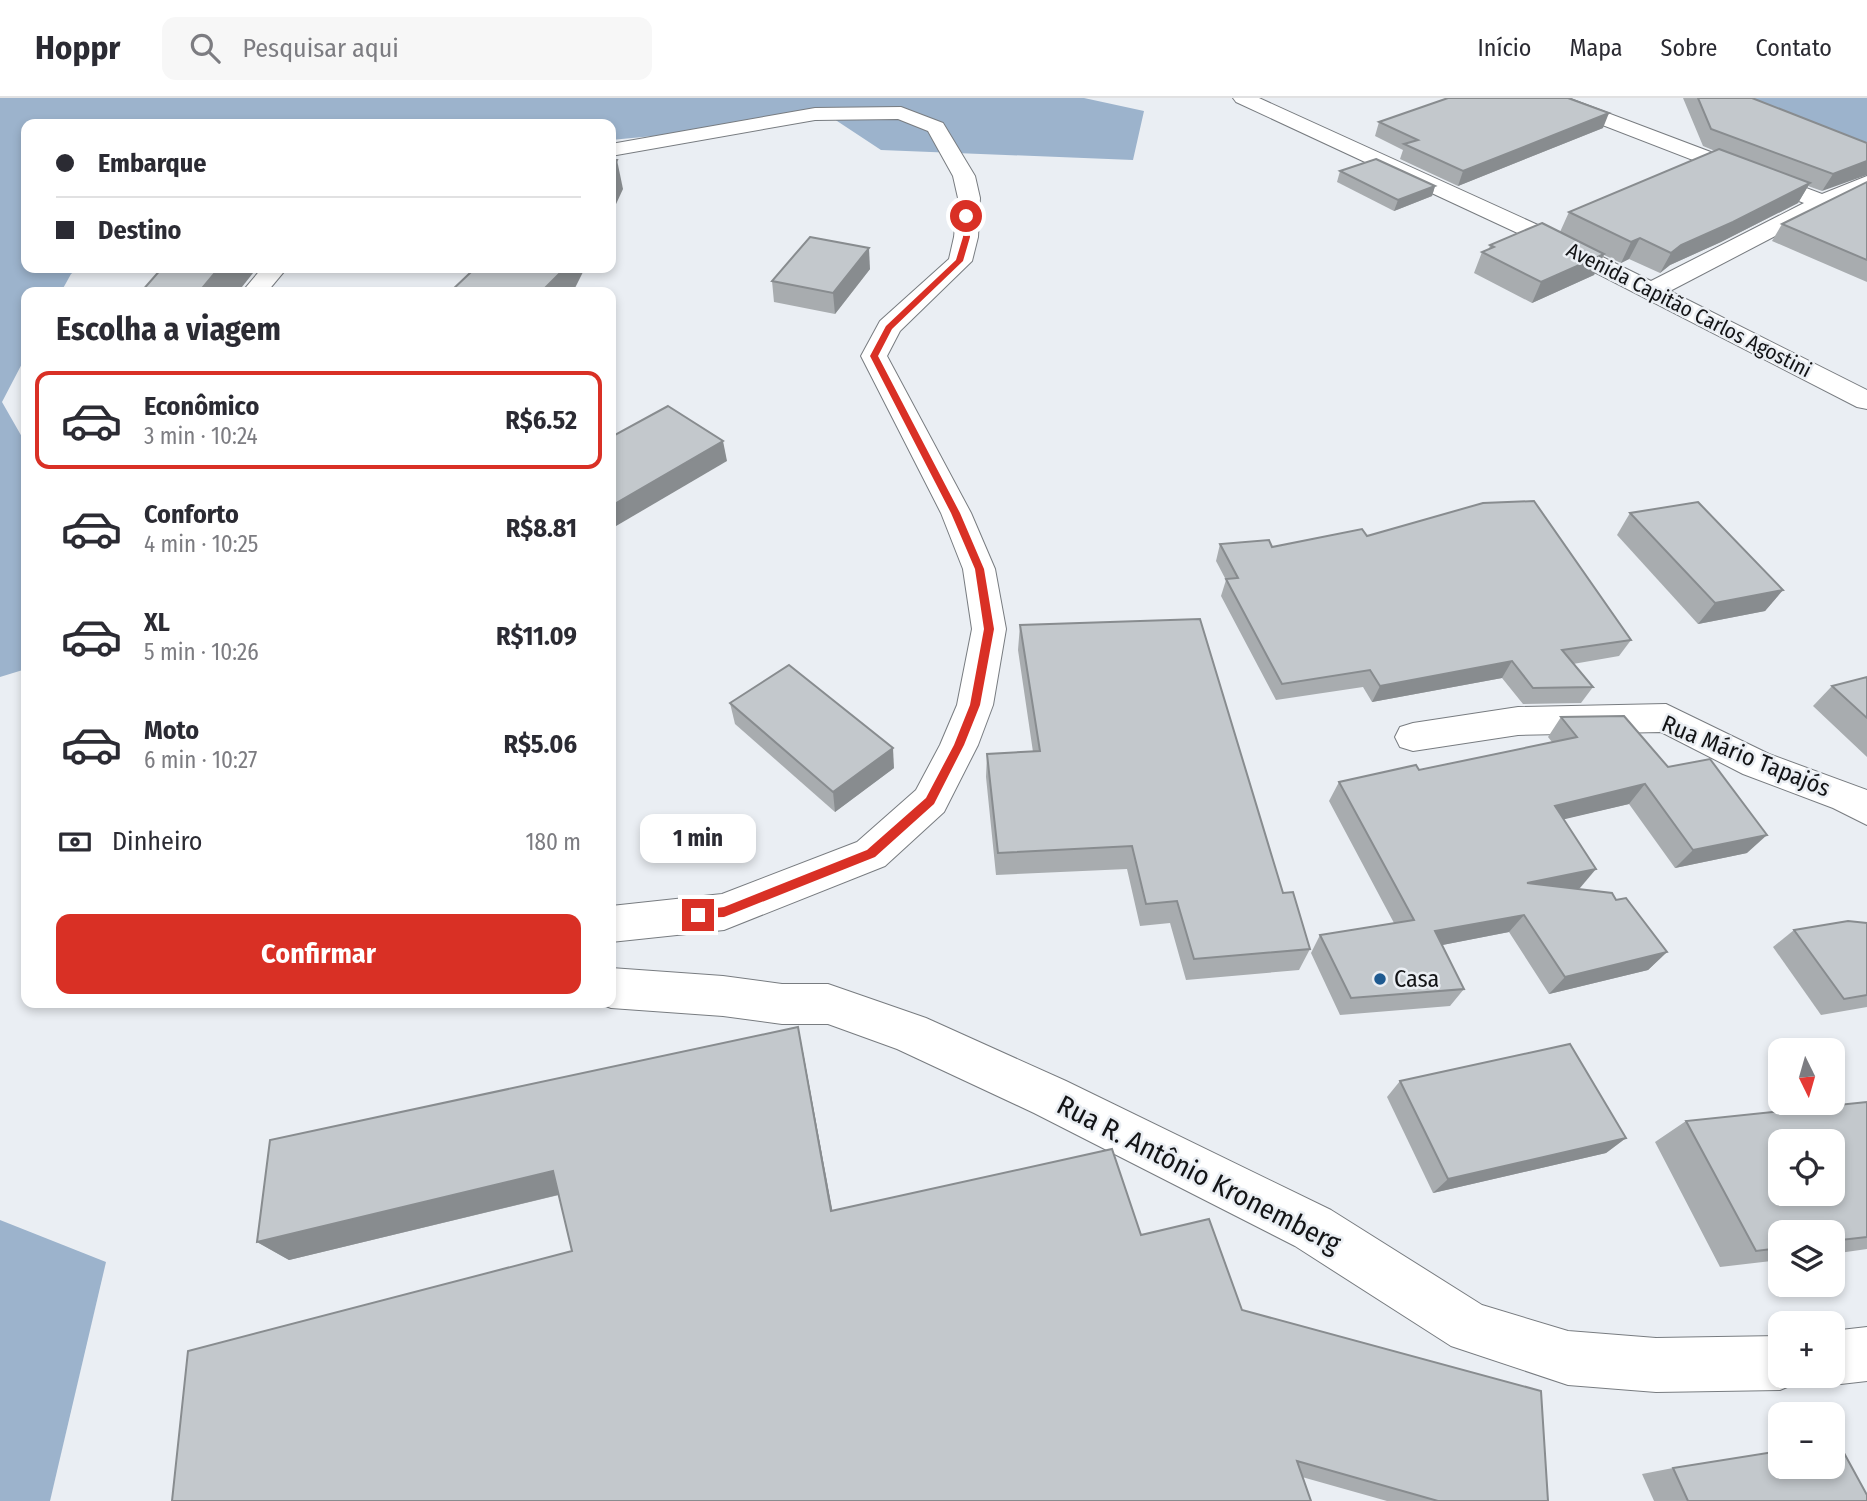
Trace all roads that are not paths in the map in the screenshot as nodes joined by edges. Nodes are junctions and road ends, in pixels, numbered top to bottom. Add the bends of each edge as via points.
1 (1243, 98) edge
2 (1550, 98) edge
3 (616, 149) edge
4 (1867, 183) edge
5 (1823, 202) junction
6 (271, 273) edge
7 (258, 287) edge
8 (1653, 290) junction
9 (1867, 401) edge
10 (1413, 737) dead end
11 (1867, 809) edge
12 (616, 923) edge
13 (616, 988) edge
14 (1867, 1354) edge
15 (1845, 1356) edge
16 (1768, 1363) edge

1 - 8 street, Avenida Capitão Carlos Agostini
2 - 5 street
3 - 12 street via 815,114 901,113 936,127 964,176 969,198 960,261 888,327 874,356 965,535 979,569 989,629 975,705 936,790 930,801 871,854 724,912
4 - 5 street
5 - 8 street
6 - 7 street
8 - 9 street, Avenida Capitão Carlos Agostini
10 - 11 street, Rua Mário Tapajós via 1518,722 1666,718 1756,764 1847,797
13 - 16 street, Rua R. Antônio Kronemberg via 828,1004 910,1033 1313,1228 1470,1327 1568,1358 1656,1365
14 - 15 street

